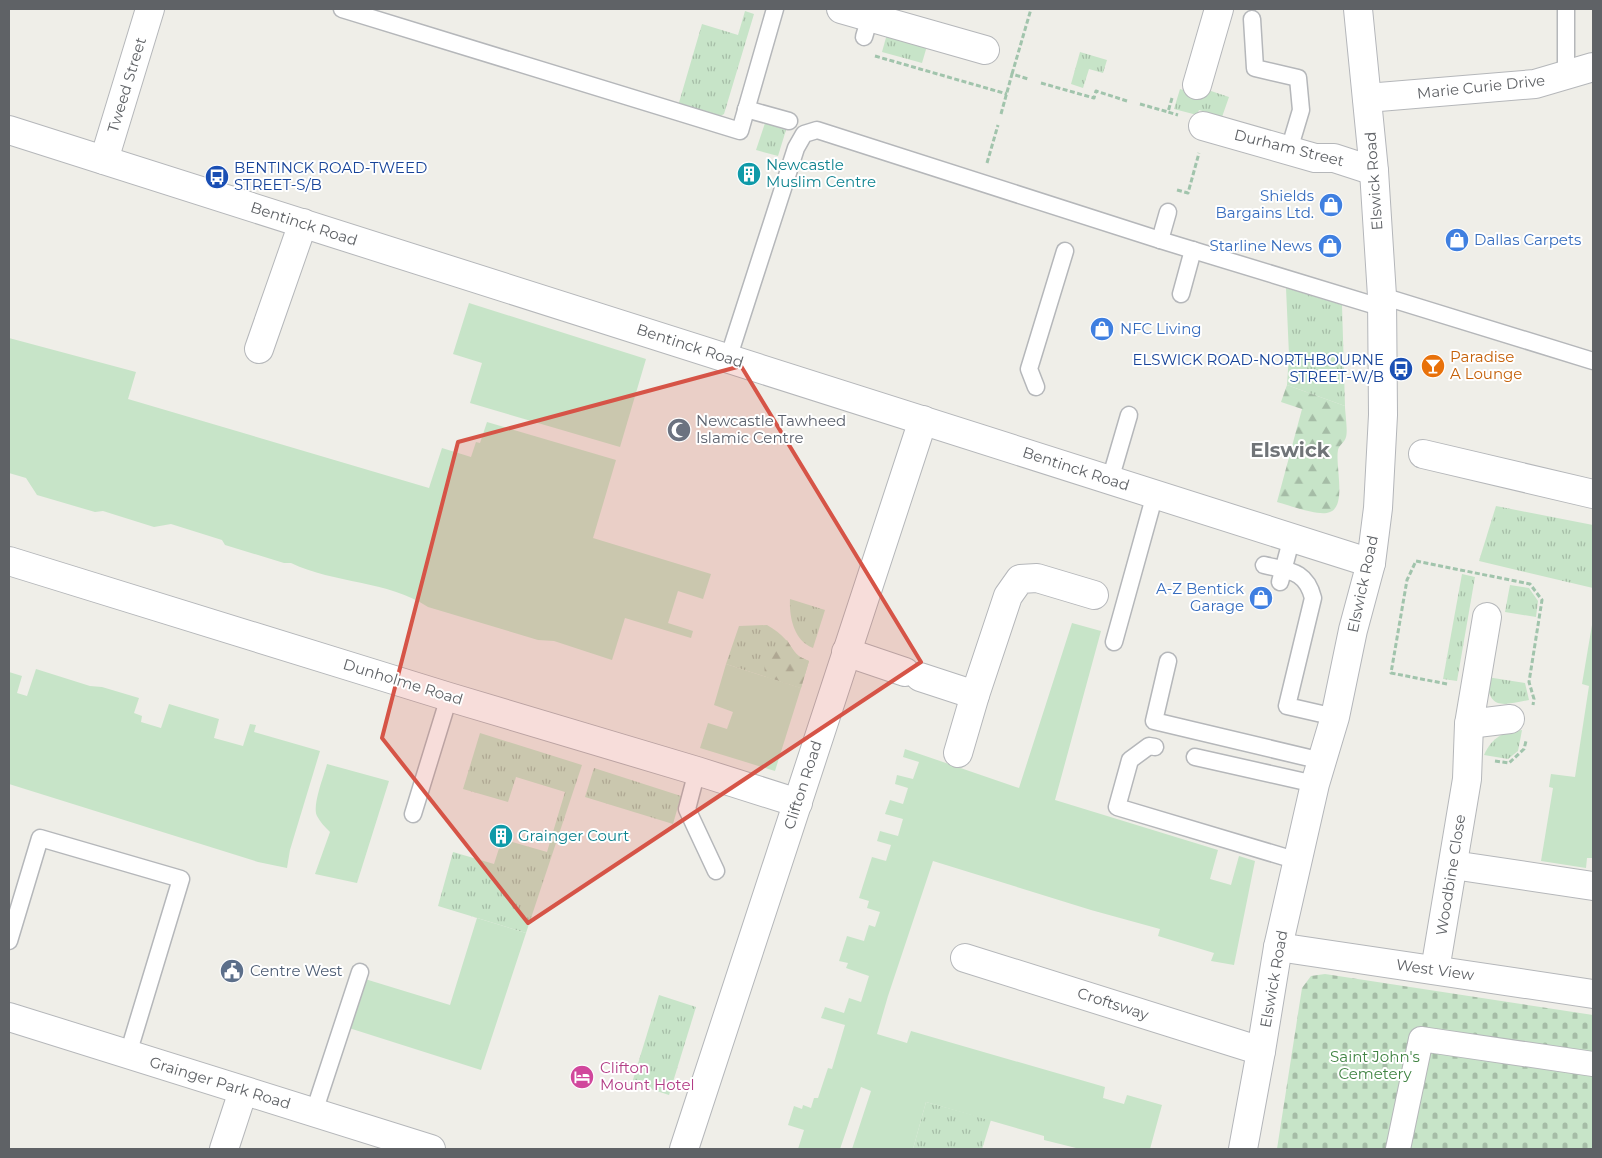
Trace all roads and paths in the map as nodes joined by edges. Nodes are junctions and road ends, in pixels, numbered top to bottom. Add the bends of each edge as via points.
1 (150, 9) edge
2 (342, 9) edge
3 (775, 9) edge
4 (841, 9) edge
5 (1031, 9) edge
6 (1219, 9) edge
7 (1358, 9) edge
8 (1566, 9) edge
9 (1252, 19) dead end
10 (985, 50) dead end
11 (869, 54) dead end
12 (1593, 67) edge
13 (1012, 74) junction
14 (1566, 75) junction
15 (1028, 79) dead end
16 (1042, 83) dead end
17 (1197, 85) dead end
18 (1007, 94) junction
19 (1367, 98) junction
20 (1127, 101) dead end
21 (1140, 104) dead end
22 (746, 109) junction
23 (1168, 112) dead end
24 (1001, 114) dead end
25 (789, 121) dead end
26 (998, 125) dead end
27 (1203, 126) dead end
28 (9, 130) edge
29 (1289, 150) junction
30 (104, 160) junction
31 (1374, 171) junction
32 (982, 183) junction
33 (1168, 212) dead end
34 (303, 223) junction
35 (1160, 240) junction
36 (1193, 250) junction
37 (1065, 251) dead end
38 (1181, 294) dead end
39 (1382, 302) junction
40 (259, 349) dead end
41 (728, 359) junction
42 (1593, 361) edge
43 (1036, 387) dead end
44 (1129, 415) dead end
45 (923, 420) junction
46 (1424, 454) dead end
47 (1110, 480) junction
48 (1154, 494) junction
49 (1593, 494) edge
50 (1292, 537) junction
51 (9, 561) edge
52 (1371, 562) junction
53 (1264, 565) dead end
54 (1282, 576) junction
55 (1094, 595) dead end
56 (1487, 617) dead end
57 (1114, 642) dead end
58 (846, 652) junction
59 (1168, 661) dead end
60 (975, 695) junction
61 (448, 697) junction
62 (1335, 717) junction
63 (1510, 719) dead end
64 (1469, 724) junction
65 (1155, 747) dead end
66 (958, 753) dead end
67 (1195, 757) dead end
68 (698, 771) junction
69 (1318, 773) junction
70 (798, 803) junction
71 (413, 814) dead end
72 (1298, 861) junction
73 (1453, 865) junction
74 (716, 871) dead end
75 (1593, 886) edge
76 (9, 941) edge
77 (1278, 947) junction
78 (965, 958) dead end
79 (1435, 970) junction
80 (360, 972) dead end
81 (1593, 994) edge
82 (9, 1017) edge
83 (1262, 1051) junction
84 (128, 1054) junction
85 (1593, 1064) edge
86 (244, 1090) junction
87 (314, 1112) junction
88 (224, 1149) edge
89 (431, 1149) edge
90 (684, 1149) edge
91 (1243, 1149) edge
92 (1398, 1149) edge

1 - 30 street, Tweed Street
2 - 22 lane via 740,131
3 - 22 lane
4 - 10 street via 867,27
5 - 13 path
6 - 17 street
7 - 19 street, Elswick Road
8 - 14 lane
9 - 29 lane via 1255,68 1298,78 1301,110
11 - 18 path
12 - 14 street, Marie Curie Drive
13 - 15 path
13 - 18 path
14 - 19 street, Marie Curie Drive via 1535,84
16 - 20 path via 1094,98 1096,91
18 - 24 path
19 - 31 street, Elswick Road
21 - 23 path
22 - 25 lane
26 - 32 path
27 - 29 street, Durham Street
28 - 30 street, Bentinck Road
29 - 31 street, Durham Street via 1315,158 1334,158
30 - 34 street, Bentinck Road
31 - 39 street, Elswick Road
32 - 35 lane
32 - 41 lane via 817,130 804,134 796,148
33 - 35 lane
34 - 40 street
34 - 41 street, Bentinck Road
35 - 36 lane
36 - 38 lane
36 - 39 lane
37 - 43 lane via 1029,369
39 - 42 lane
39 - 52 street, Elswick Road via 1384,415
41 - 45 street, Bentinck Road
44 - 47 lane
45 - 47 street, Bentinck Road
45 - 58 street, Clifton Road
46 - 49 street
47 - 48 street, Bentinck Road
48 - 50 street, Bentinck Road
48 - 57 lane
50 - 52 street, Bentinck Road
50 - 54 lane
51 - 61 street, Dunholme Road
52 - 62 street, Elswick Road
53 - 54 lane
54 - 62 lane via 1302,576 1310,586 1313,598 1287,706
55 - 60 street via 1037,578 1020,579 1008,596
56 - 64 street, Woodbine Close
58 - 60 street
58 - 70 street, Clifton Road
59 - 69 lane via 1154,721
60 - 66 street
61 - 68 street, Dunholme Road
61 - 71 lane
62 - 69 street, Elswick Road
63 - 64 street
64 - 73 street, Woodbine Close via 1467,779
65 - 72 lane via 1149,746 1130,760 1117,807
67 - 69 lane
68 - 70 street, Dunholme Road
68 - 74 lane via 687,809
69 - 72 street, Elswick Road
70 - 90 street, Clifton Road
72 - 77 street, Elswick Road
73 - 75 street
73 - 79 street, Woodbine Close
76 - 84 lane via 40,838 181,879
77 - 79 street, West View
77 - 83 street, Elswick Road
78 - 83 street, Croftsway
79 - 81 street, West View
80 - 87 lane
82 - 84 street, Grainger Park Road
83 - 91 street, Elswick Road
84 - 86 street, Grainger Park Road
85 - 92 street via 1422,1039
86 - 87 street, Grainger Park Road
86 - 88 street
87 - 89 street, Grainger Park Road

